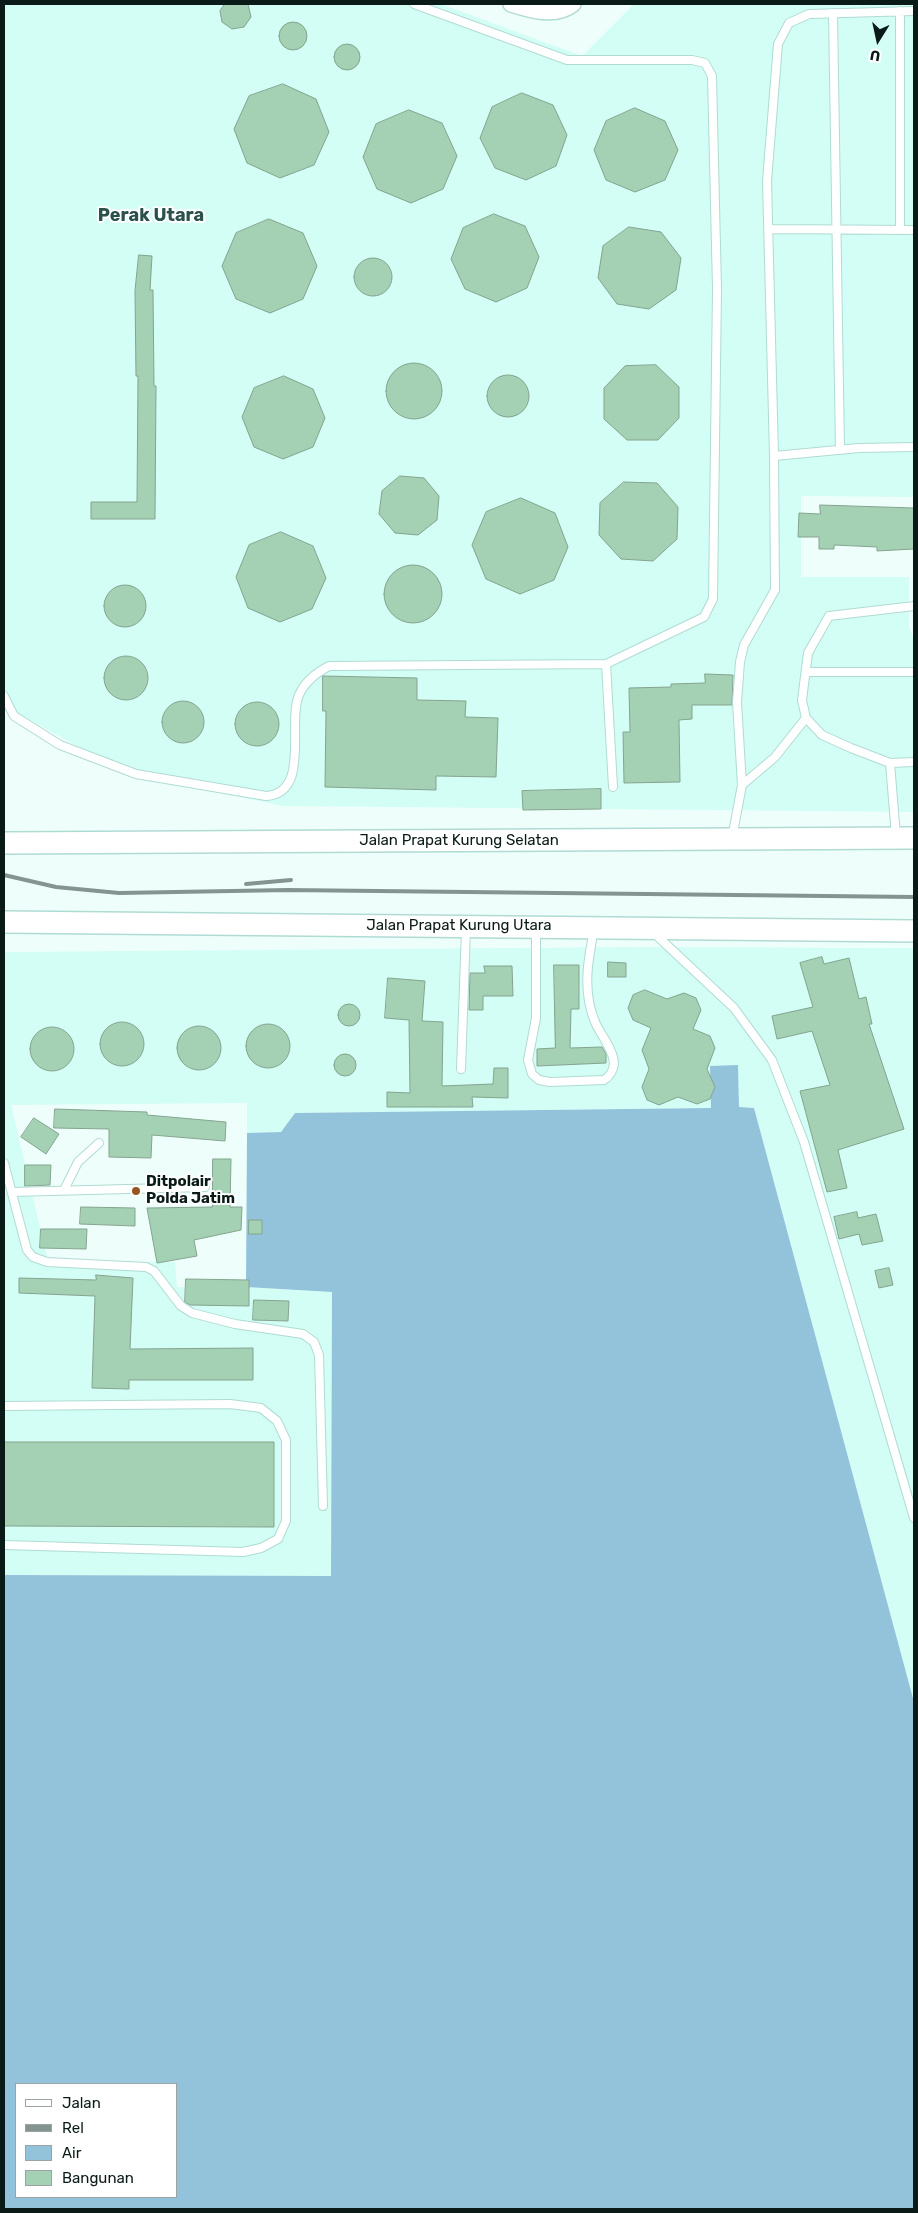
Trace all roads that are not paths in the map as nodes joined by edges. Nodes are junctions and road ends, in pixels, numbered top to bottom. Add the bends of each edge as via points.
1 (414, 4) edge
2 (511, 4) edge
3 (573, 4) edge
4 (900, 11) junction
5 (914, 11) edge
6 (833, 13) junction
7 (769, 229) junction
8 (836, 229) junction
9 (900, 229) junction
10 (914, 230) edge
11 (914, 447) edge
12 (840, 450) junction
13 (774, 456) junction
14 (914, 606) edge
15 (606, 664) junction
16 (806, 672) junction
17 (914, 672) edge
18 (4, 696) edge
19 (806, 718) junction
20 (914, 762) edge
21 (890, 763) junction
22 (742, 785) junction
23 (613, 787) dead end
24 (905, 838) edge
25 (732, 840) junction
26 (4, 842) edge
27 (4, 922) edge
28 (466, 927) junction
29 (536, 927) junction
30 (595, 928) junction
31 (649, 928) junction
32 (914, 931) edge
33 (461, 1069) dead end
34 (99, 1143) dead end
35 (4, 1163) edge
36 (6, 1176) edge
37 (205, 1187) dead end
38 (64, 1190) junction
39 (12, 1192) junction
40 (4, 1406) edge
41 (323, 1506) dead end
42 (914, 1518) edge
43 (4, 1545) edge

1 - 15 lane via 567,60 692,60 705,63 712,76 717,290 714,599 704,618
2 - 3 street via 547,12
4 - 5 lane
4 - 6 lane
4 - 9 lane
6 - 7 lane via 809,14 789,23 778,44 767,181
6 - 8 lane
7 - 8 lane
7 - 13 lane
8 - 9 lane
8 - 12 lane
9 - 10 lane
11 - 12 lane
12 - 13 lane
13 - 22 lane via 775,590 744,645 740,662 737,702
14 - 16 lane via 829,616 808,653
15 - 18 lane via 329,666 304,684 298,697 295,759 288,786 277,795 266,796 136,774 68,748 28,727 14,716
15 - 23 lane
16 - 17 lane
16 - 19 lane via 802,700
19 - 21 lane via 822,735
19 - 22 lane via 775,757
20 - 21 lane
21 - 24 lane
22 - 25 lane
24 - 25 street, Jalan Prapat Kurung Selatan
25 - 26 street, Jalan Prapat Kurung Selatan
27 - 28 street, Jalan Prapat Kurung Utara
28 - 29 street, Jalan Prapat Kurung Utara
28 - 33 lane
29 - 30 street, Jalan Prapat Kurung Utara
29 - 30 lane via 536,1018 528,1060 532,1074 539,1080 550,1082 604,1080 611,1075 612,1055 594,1019 586,980
30 - 31 street, Jalan Prapat Kurung Utara
31 - 32 street, Jalan Prapat Kurung Utara
31 - 42 lane via 734,1008 772,1060 804,1142
34 - 38 lane via 78,1162
35 - 36 lane
36 - 39 lane
37 - 38 lane
38 - 39 lane
39 - 41 lane via 27,1250 33,1257 46,1262 146,1267 154,1271 181,1306 192,1313 235,1324 303,1334 314,1342 320,1355
40 - 43 lane via 230,1404 260,1408 277,1421 286,1440 286,1521 278,1539 262,1548 244,1552

